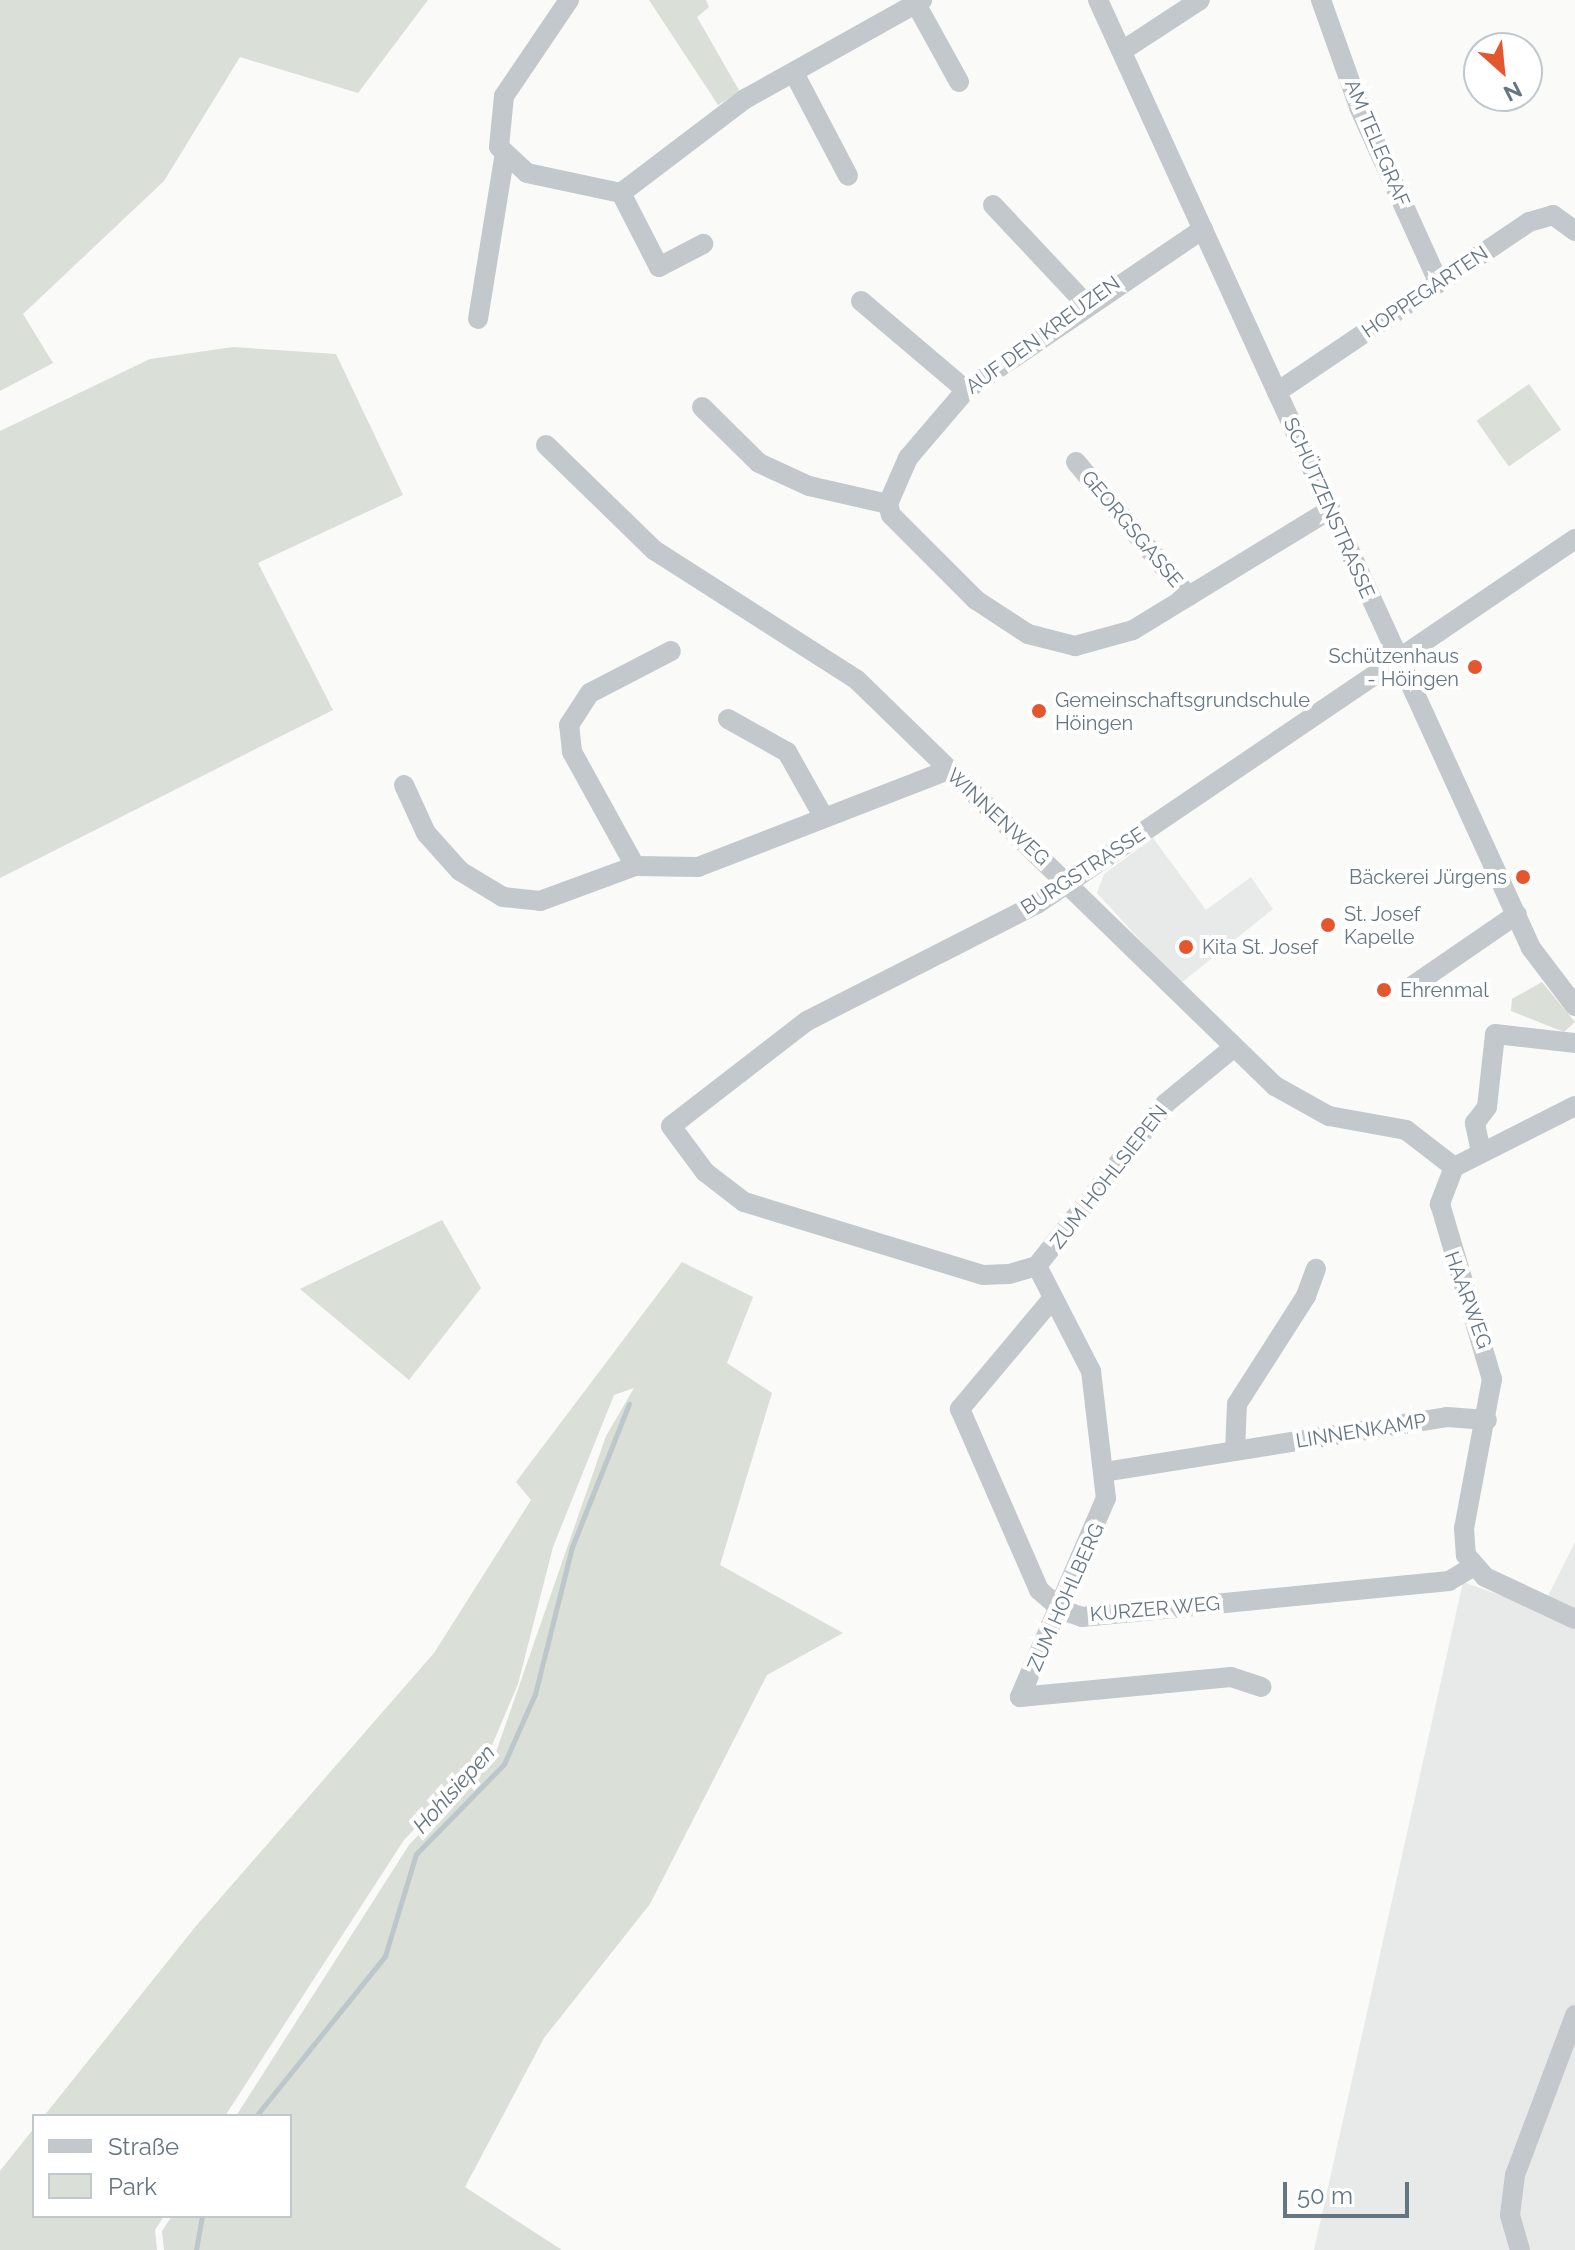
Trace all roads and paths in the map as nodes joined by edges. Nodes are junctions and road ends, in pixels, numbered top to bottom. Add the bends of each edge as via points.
1 (569, 0) edge
2 (1098, 0) edge
3 (1200, 0) edge
4 (1321, 0) edge
5 (919, 2) edge
6 (1122, 51) junction
7 (794, 73) junction
8 (959, 82) dead end
9 (504, 158) junction
10 (848, 176) dead end
11 (621, 193) junction
12 (993, 205) dead end
13 (1203, 229) junction
14 (1575, 231) edge
15 (703, 244) dead end
16 (1439, 283) junction
17 (861, 301) dead end
18 (1086, 304) junction
19 (478, 319) dead end
20 (966, 390) junction
21 (1277, 392) junction
22 (702, 407) dead end
23 (546, 445) dead end
24 (1076, 462) dead end
25 (888, 504) junction
26 (1328, 511) junction
27 (1572, 547) edge
28 (1188, 596) junction
29 (671, 651) dead end
30 (1398, 661) junction
31 (728, 719) dead end
32 (948, 770) junction
33 (404, 785) dead end
34 (823, 816) junction
35 (635, 866) junction
36 (1068, 883) junction
37 (1517, 914) junction
38 (1408, 989) dead end
39 (1575, 1006) edge
40 (1575, 1043) edge
41 (1233, 1048) junction
42 (1575, 1106) edge
43 (1481, 1152) junction
44 (1454, 1167) junction
45 (744, 1202) joint
46 (1037, 1266) junction
47 (1316, 1269) dead end
48 (1053, 1298) junction
49 (1487, 1420) junction
50 (1235, 1451) junction
51 (1104, 1472) junction
52 (1474, 1566) junction
53 (1062, 1610) junction
54 (1575, 1619) edge
55 (1261, 1687) dead end
56 (1575, 2015) edge
57 (1520, 2250) edge

1 - 9 street via 504,96 496,134
2 - 6 street, SCHÜTZENSTRASSE
3 - 6 street
4 - 16 street, AM TELEGRAF via 1359,107
5 - 7 street
5 - 8 street
6 - 13 street, SCHÜTZENSTRASSE
7 - 10 street
7 - 11 street via 713,119 652,176
9 - 11 street via 527,173
9 - 19 street
11 - 15 street via 659,267
12 - 18 street
13 - 18 street, AUF DEN KREUZEN
13 - 21 street, SCHÜTZENSTRASSE
14 - 16 street, HOPPEGARTEN via 1566,220 1542,216
16 - 21 street, HOPPEGARTEN
17 - 20 street
18 - 20 street, AUF DEN KREUZEN
20 - 25 street, AUF DEN KREUZEN via 908,458
21 - 26 street, SCHÜTZENSTRASSE
22 - 25 street via 759,463 809,486
23 - 32 street, WINNENWEG via 636,536 839,664
24 - 28 street, GEORGSGASSE
25 - 28 street via 900,530 943,573 1006,622 1051,642 1101,644
26 - 28 street
26 - 30 street, SCHÜTZENSTRASSE
27 - 30 street, BURGSTRASSE
29 - 35 street via 590,693 569,725 572,752
30 - 36 street, BURGSTRASSE
30 - 37 street, SCHÜTZENSTRASSE
31 - 34 street via 787,752
32 - 34 street
32 - 36 street, WINNENWEG
33 - 35 street via 413,813 442,854 503,897 551,899
34 - 35 street via 698,867
36 - 41 street, WINNENWEG
36 - 45 street, BURGSTRASSE via 807,1021 671,1126 705,1172
37 - 38 street
37 - 39 street, SCHÜTZENSTRASSE via 1531,948
40 - 43 street via 1495,1034 1487,1107 1475,1123
41 - 44 street, WINNENWEG via 1294,1100 1329,1116 1406,1130
41 - 46 street, ZUM HOHLSIEPEN via 1166,1103
42 - 43 street
43 - 44 street
44 - 49 street, HAARWEG via 1440,1204 1489,1358
45 - 46 street, ZUM HOHLSIEPEN via 983,1275
46 - 48 street, ZUM HOHLBERG
47 - 50 street via 1306,1296 1237,1404
48 - 51 street, ZUM HOHLBERG via 1091,1371
48 - 53 street, KURZER WEG via 960,1409 1039,1590
49 - 50 street, LINNENKAMP via 1447,1417
49 - 52 street, HAARWEG via 1464,1528
50 - 51 street, LINNENKAMP
51 - 53 street, ZUM HOHLBERG via 1105,1510
52 - 53 street, KURZER WEG via 1449,1581 1082,1617
52 - 54 street
53 - 55 street, ZUM HOHLBERG via 1020,1697 1231,1677
56 - 57 street via 1515,2175 1510,2215

